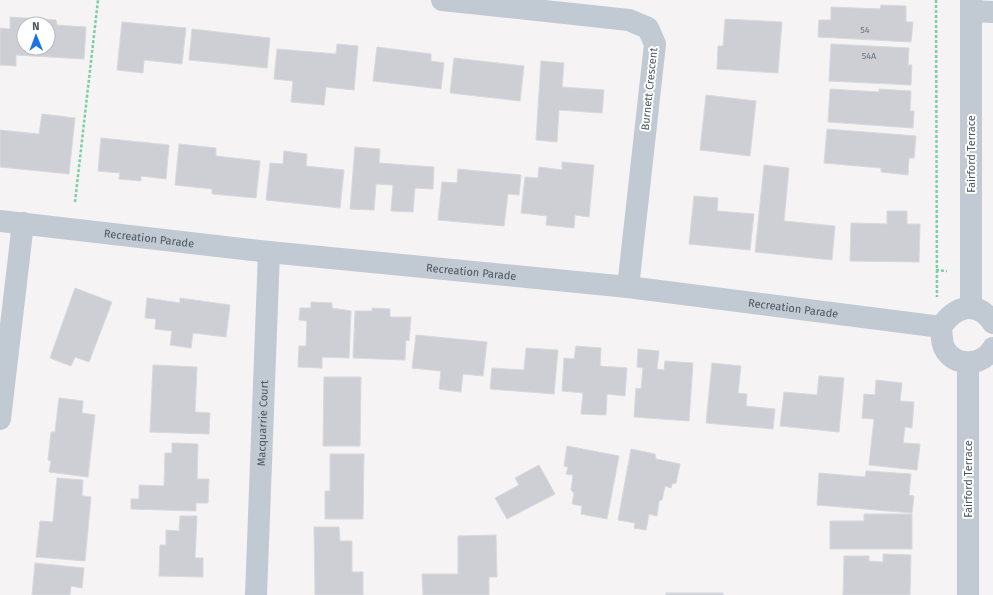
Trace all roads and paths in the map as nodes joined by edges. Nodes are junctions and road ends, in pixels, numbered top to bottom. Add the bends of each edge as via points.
1 (98, 0) edge
2 (442, 0) edge
3 (936, 0) edge
4 (971, 5) edge
5 (993, 12) edge
6 (75, 202) dead end
7 (0, 221) edge
8 (23, 224) junction
9 (269, 252) junction
10 (628, 287) junction
11 (936, 302) dead end
12 (971, 308) junction
13 (993, 323) edge
14 (941, 327) junction
15 (993, 348) edge
16 (968, 363) junction
17 (0, 419) edge
18 (256, 595) edge
19 (968, 595) edge

1 - 6 path
2 - 10 street, Burnett Crescent via 629,20 648,28 655,44
3 - 11 path
4 - 5 street
4 - 12 street, Fairford Terrace
7 - 8 street, Recreation Parade
8 - 9 street, Recreation Parade
8 - 17 street
9 - 10 street, Recreation Parade
9 - 18 street, Macquarrie Court
10 - 14 street, Recreation Parade
12 - 13 street via 981,310
12 - 14 street via 952,313
14 - 16 street via 942,342 946,351 955,359
15 - 16 street via 980,360
16 - 19 street, Fairford Terrace

